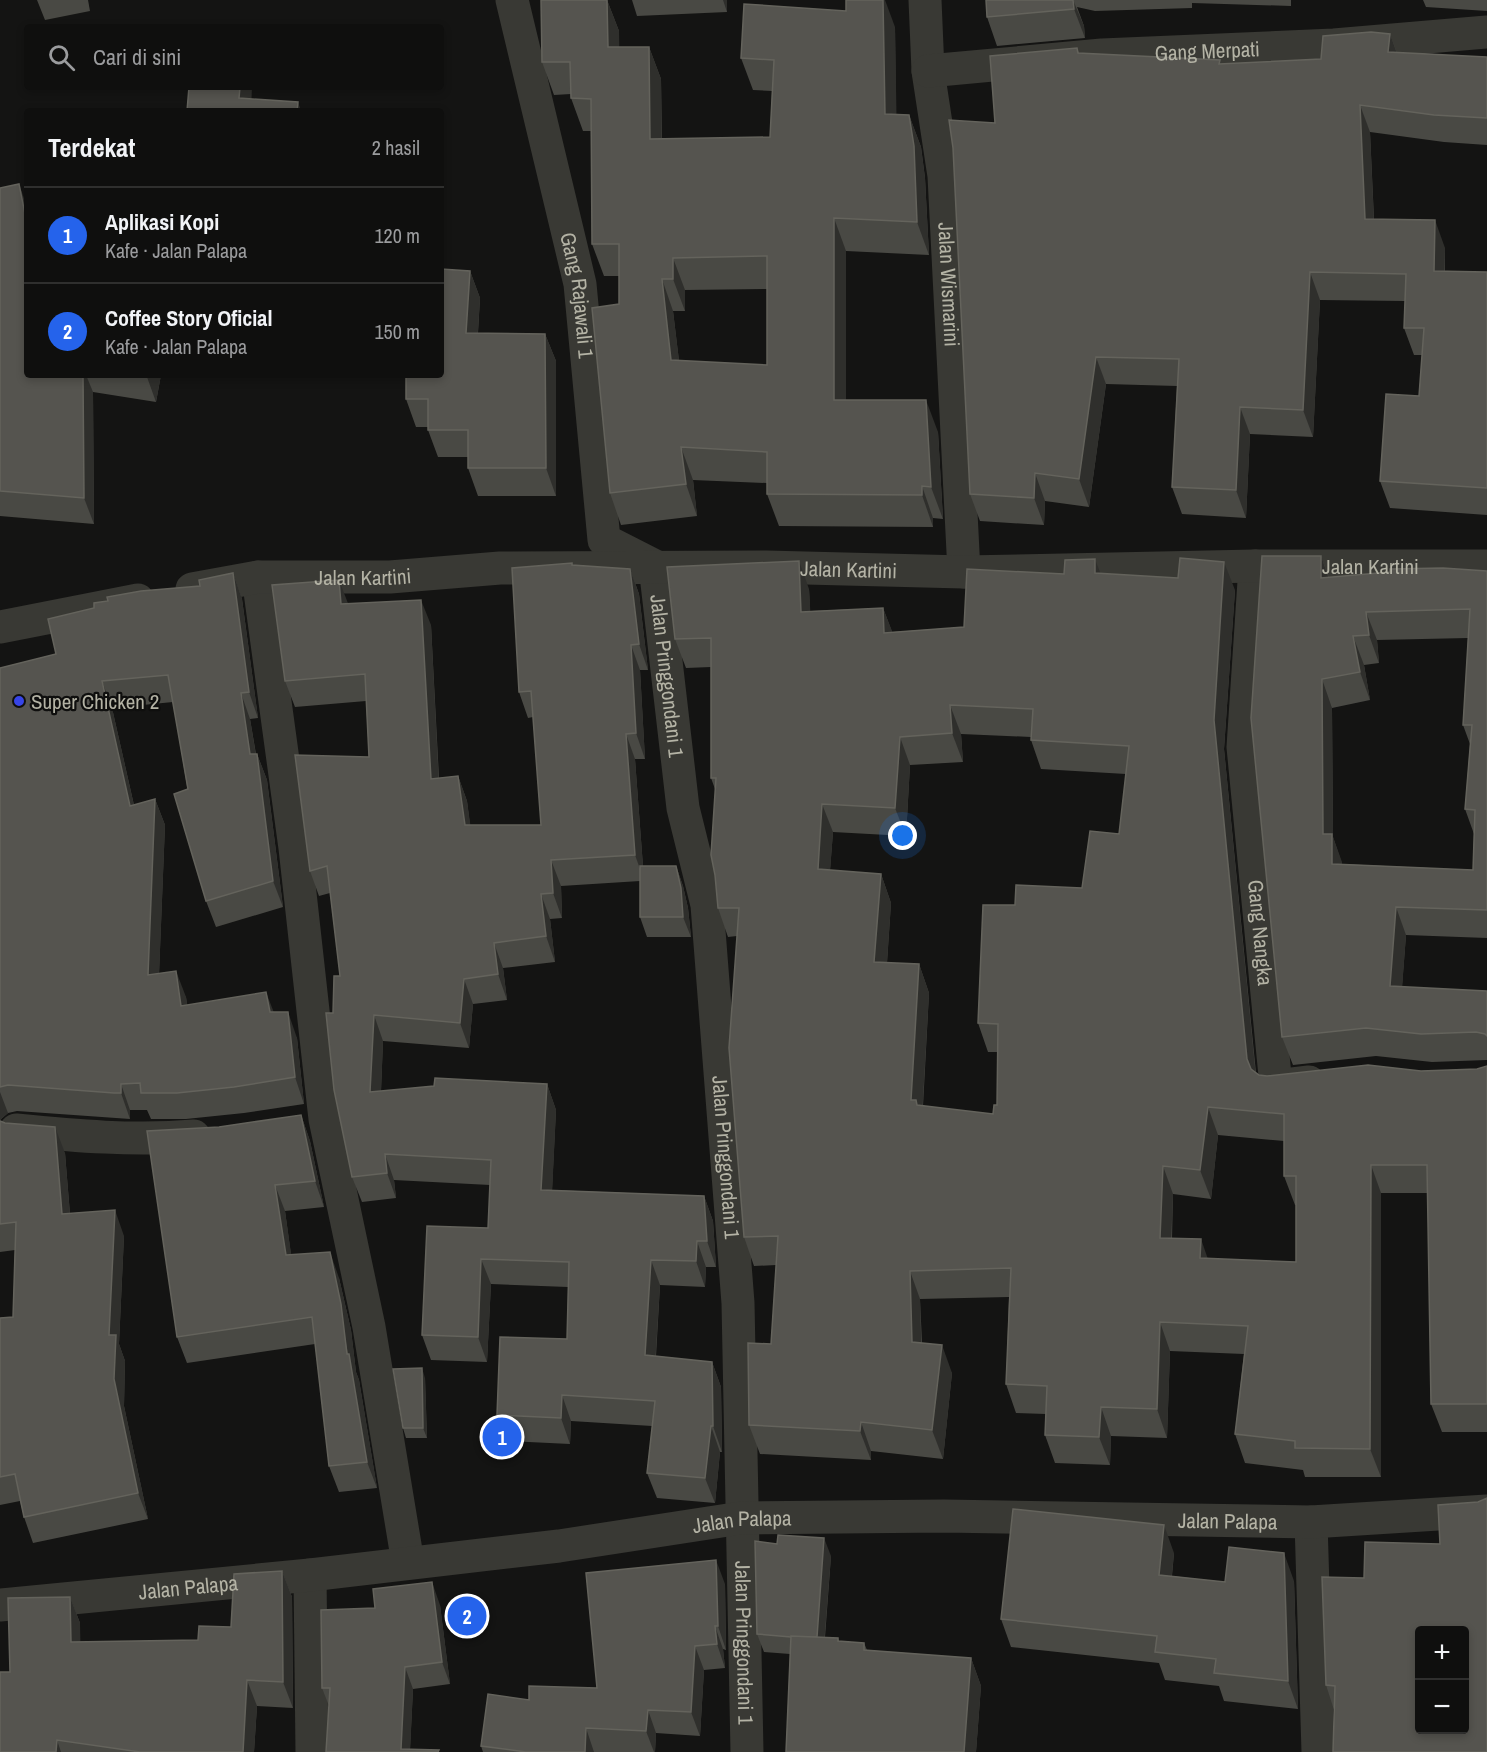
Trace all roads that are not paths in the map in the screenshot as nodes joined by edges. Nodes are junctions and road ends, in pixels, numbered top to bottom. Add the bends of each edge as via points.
1 (512, 0) edge
2 (925, 0) edge
3 (1487, 32) edge
4 (928, 71) junction
5 (655, 566) junction
6 (1255, 566) junction
7 (1487, 566) edge
8 (964, 572) junction
9 (258, 576) junction
10 (0, 627) edge
11 (1333, 1080) edge
12 (326, 1119) junction
13 (291, 1125) edge
14 (16, 1130) edge
15 (223, 1133) edge
16 (1487, 1511) edge
17 (741, 1518) junction
18 (1311, 1522) junction
19 (408, 1563) junction
20 (310, 1575) junction
21 (0, 1605) edge
22 (312, 1752) edge
23 (747, 1752) edge
24 (1318, 1752) edge

1 - 5 street, Gang Rajawali 1 via 580,284 604,540
2 - 4 street, Jalan Wismarini
3 - 4 street, Gang Merpati via 1334,45 1102,55
4 - 8 street, Jalan Wismarini via 944,176
5 - 8 street, Jalan Kartini
5 - 9 street, Jalan Kartini via 500,568 390,577
5 - 17 street, Jalan Pringgondani 1 via 682,808 707,905 738,1303
6 - 7 street, Jalan Kartini
6 - 8 street, Jalan Kartini
6 - 11 street, Gang Nangka via 1243,747 1276,1086
9 - 10 street, Jalan Kartini
9 - 12 street
12 - 13 street
12 - 19 street via 369,1326
14 - 15 street via 69,1136 168,1138
16 - 18 street, Jalan Palapa
17 - 18 street, Jalan Palapa via 944,1516
17 - 19 street, Jalan Palapa via 559,1546
17 - 23 street, Jalan Pringgondani 1
18 - 24 street
19 - 20 street, Jalan Palapa
20 - 21 street, Jalan Palapa
20 - 22 street

